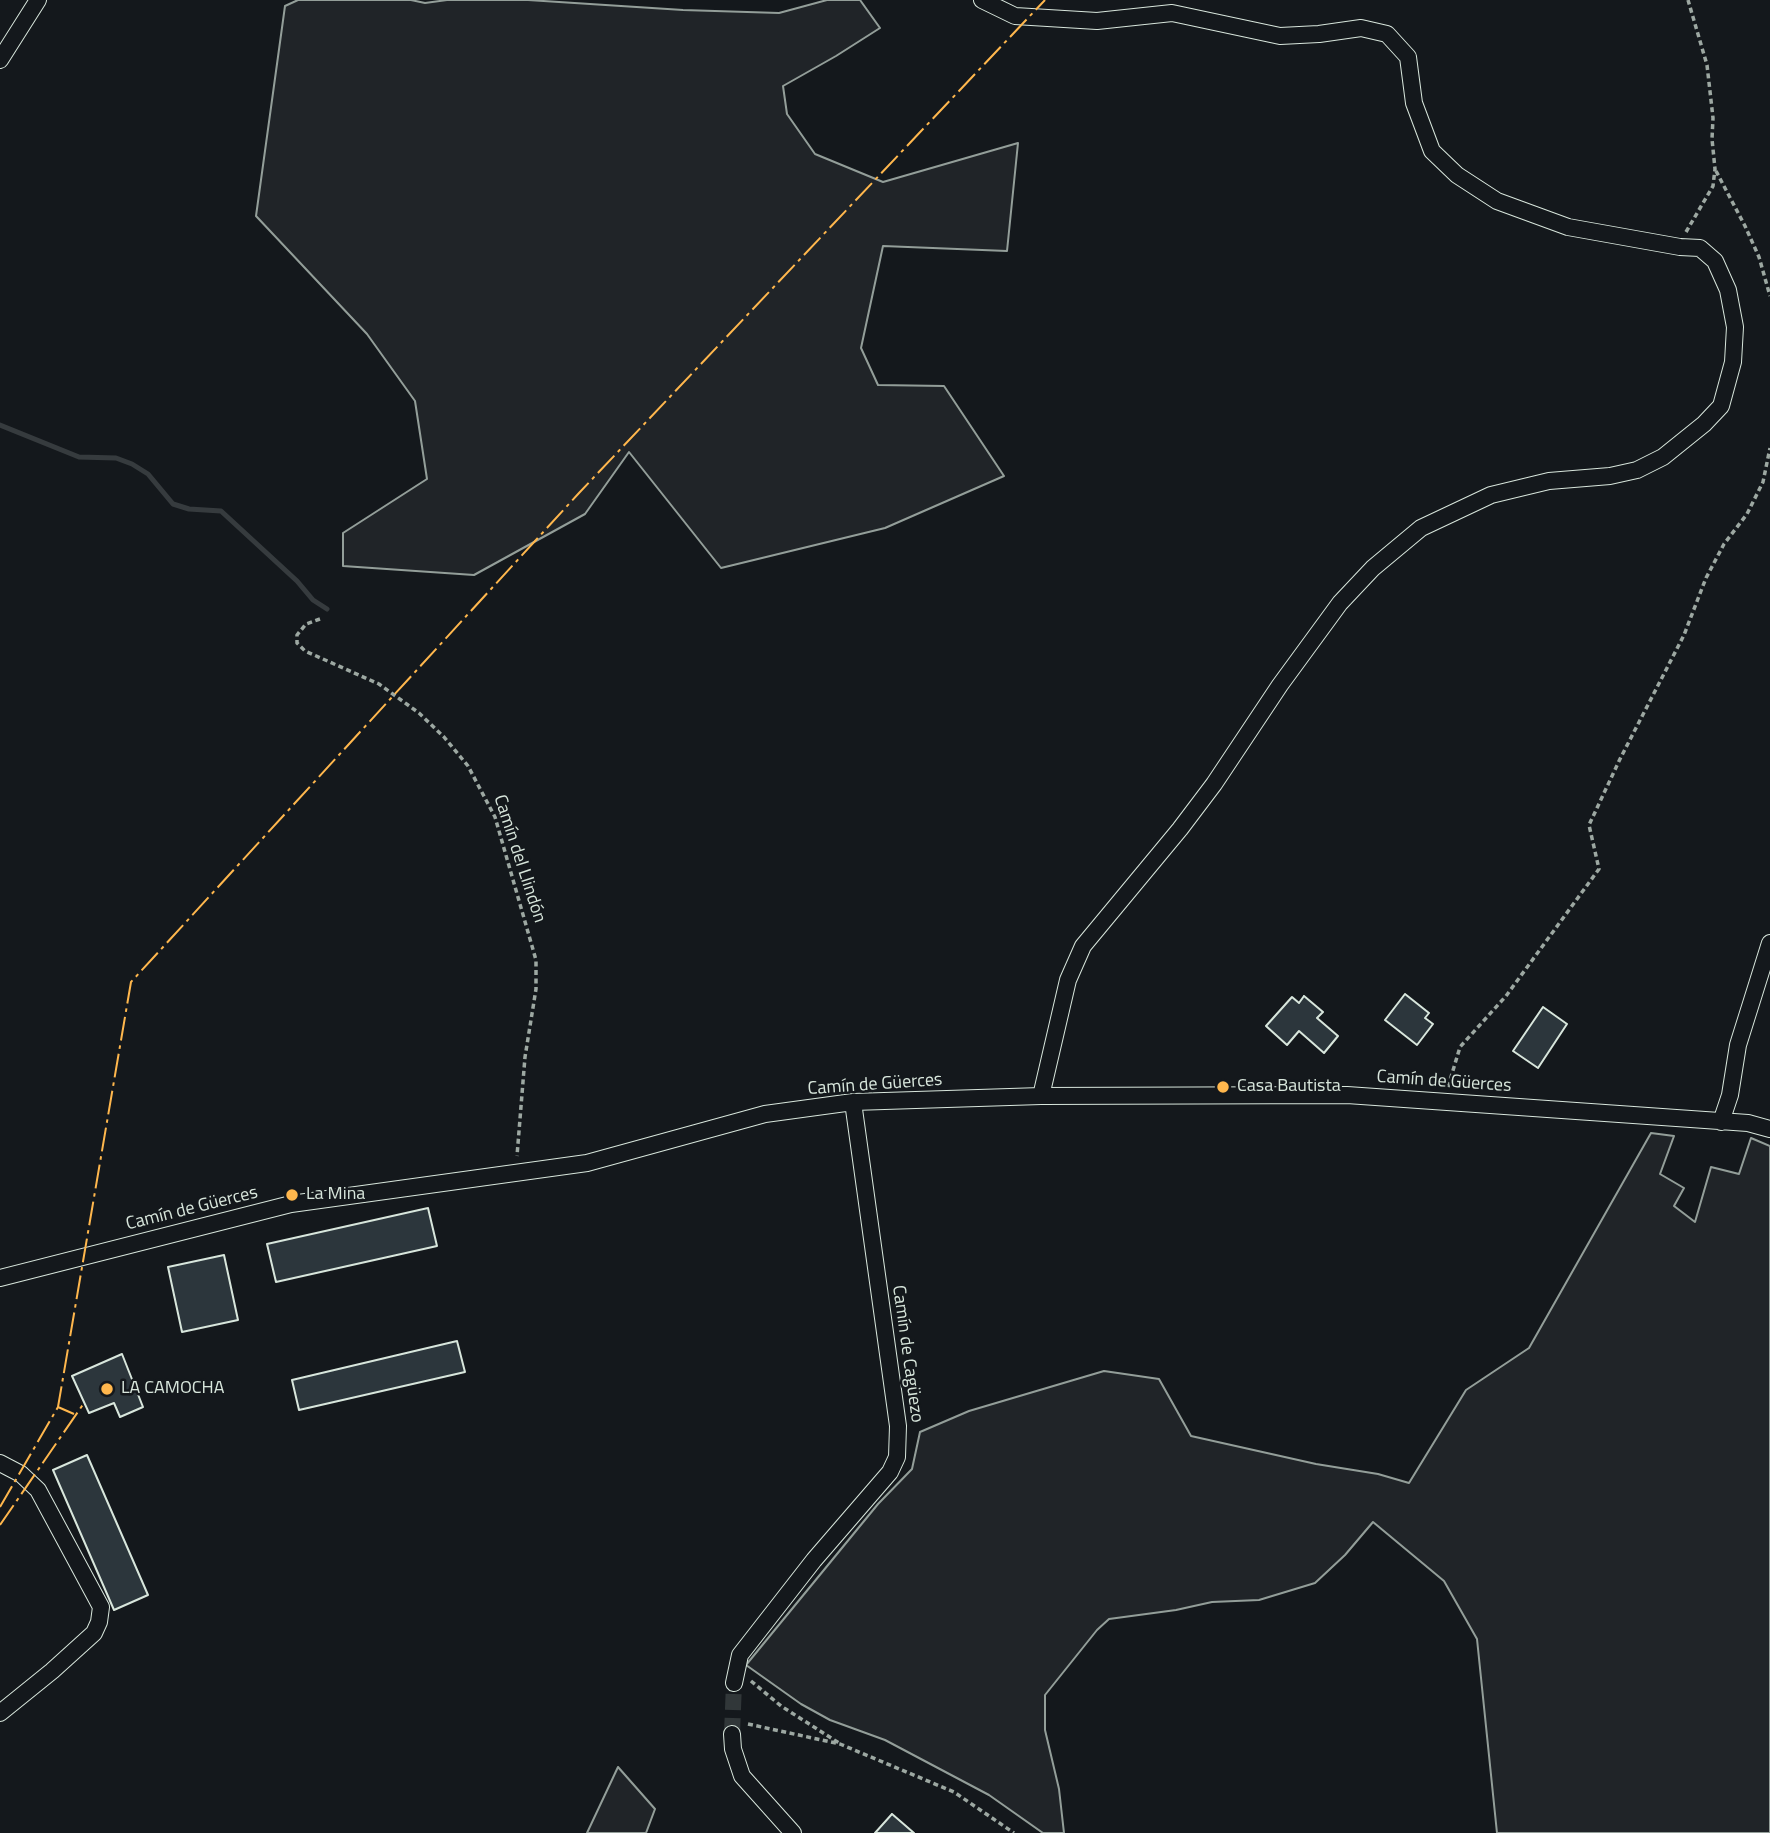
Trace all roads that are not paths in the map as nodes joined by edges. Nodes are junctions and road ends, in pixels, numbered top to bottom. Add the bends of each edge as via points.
1 (38, 0) edge
2 (982, 0) edge
3 (0, 60) edge
4 (1770, 943) edge
5 (1041, 1096) junction
6 (853, 1102) junction
7 (1721, 1122) junction
8 (1770, 1129) edge
9 (0, 1278) edge
10 (0, 1463) edge
11 (735, 1675) tunnel mouth
12 (0, 1713) edge
13 (732, 1734) tunnel mouth
14 (793, 1833) edge

1 - 3 street
2 - 5 street via 1015,16 1097,21 1172,13 1280,36 1361,28 1387,34 1408,57 1415,103 1432,151 1457,175 1497,201 1568,227 1700,248 1715,261 1728,290 1735,327 1733,362 1721,406 1663,457 1610,476 1549,481 1491,495 1422,528 1373,568 1340,603 1186,820 1083,946 1068,980
4 - 7 street via 1738,1045
5 - 6 street, Camín de Güerces
5 - 7 street, Camín de Güerces via 1347,1094
6 - 9 street, Camín de Güerces via 765,1114 587,1163 291,1204
6 - 11 street, Camín de Cagüezo via 898,1426 897,1457 890,1472 740,1655
7 - 8 street, Camín de Güerces
10 - 12 street via 38,1490 101,1607 94,1633
13 - 14 street via 742,1776

